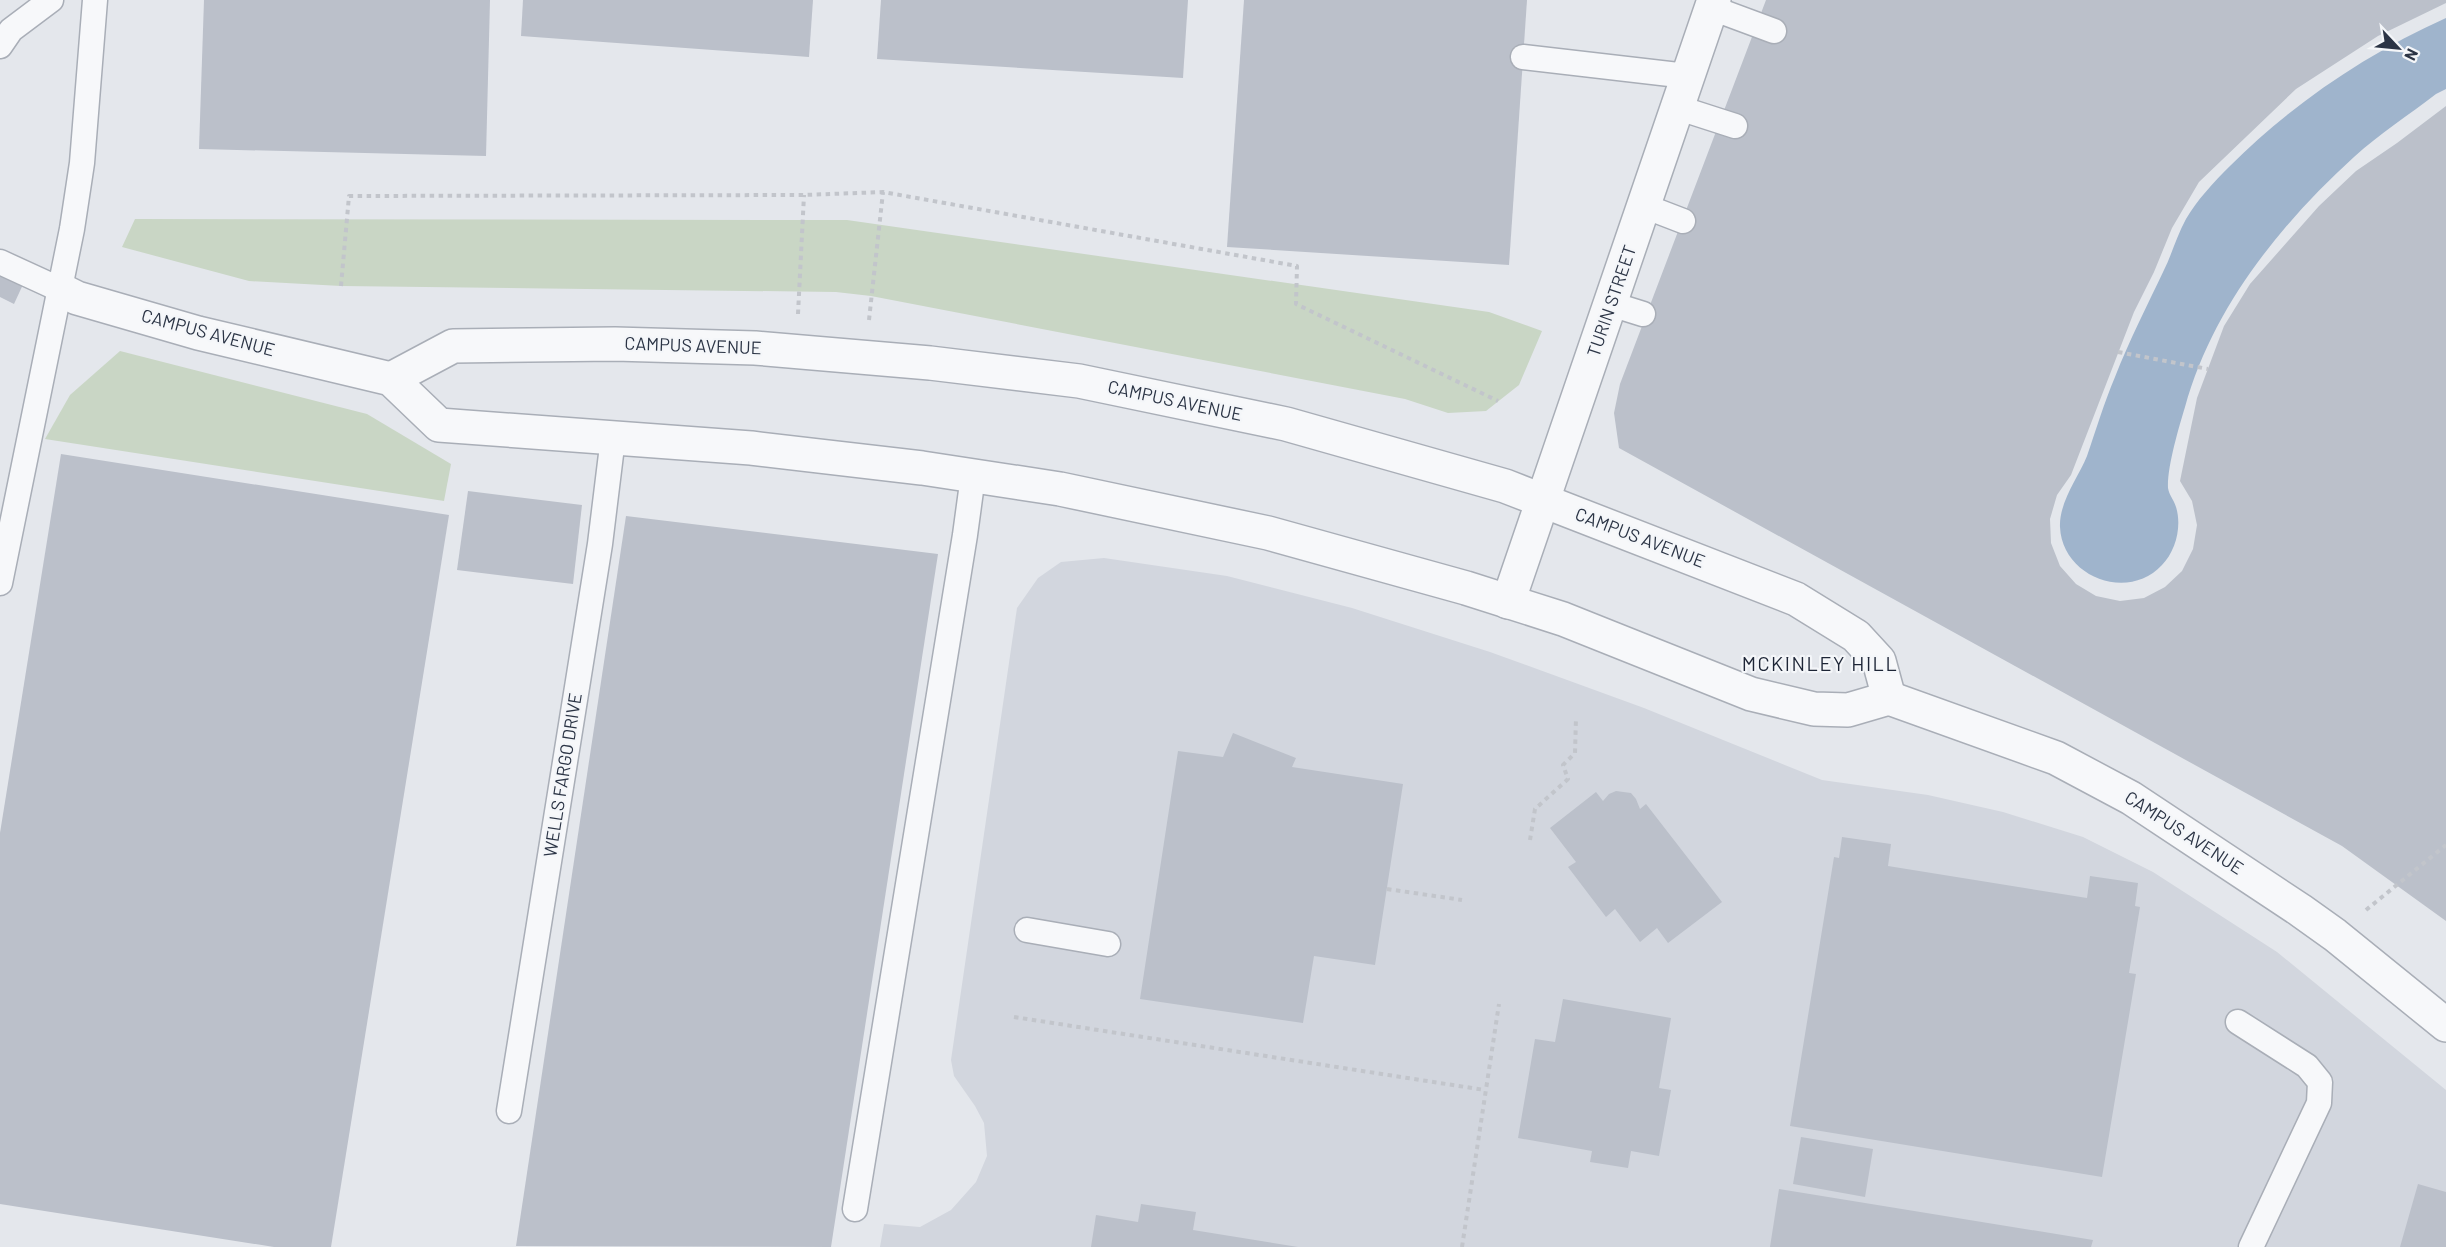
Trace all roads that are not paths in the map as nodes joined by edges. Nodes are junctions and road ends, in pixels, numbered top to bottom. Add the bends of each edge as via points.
1 (51, 0) edge
2 (95, 0) edge
3 (1713, 4) edge
4 (1774, 31) dead end
5 (0, 46) edge
6 (1523, 57) dead end
7 (1687, 76) junction
8 (1676, 107) junction
9 (1735, 126) dead end
10 (1644, 206) junction
11 (1683, 221) dead end
12 (0, 262) edge
13 (61, 290) junction
14 (1611, 304) junction
15 (1643, 314) dead end
16 (391, 380) junction
17 (613, 438) junction
18 (973, 476) junction
19 (1543, 501) junction
20 (0, 583) edge
21 (1508, 602) junction
22 (1889, 698) junction
23 (1027, 930) dead end
24 (1108, 944) dead end
25 (2238, 1022) dead end
26 (2446, 1025) edge
27 (509, 1111) dead end
28 (855, 1209) dead end
29 (2251, 1247) edge

1 - 5 lane via 11,30
2 - 13 lane via 82,163
3 - 4 lane
3 - 7 street, TURIN STREET
6 - 7 lane
7 - 8 street, TURIN STREET
8 - 9 lane
8 - 10 street, TURIN STREET
10 - 11 lane
10 - 14 street, TURIN STREET
12 - 13 lane
13 - 16 street, CAMPUS AVENUE via 198,333
13 - 20 lane
14 - 15 lane
14 - 19 street, TURIN STREET
16 - 17 street, CAMPUS AVENUE via 439,425
16 - 19 street, CAMPUS AVENUE via 453,346 615,344 865,357 1079,381 1286,424 1504,486
17 - 18 street, CAMPUS AVENUE via 751,448
17 - 27 lane, WELLS FARGO DRIVE via 600,544
18 - 21 street, CAMPUS AVENUE via 1060,489 1268,533
18 - 28 lane
19 - 21 street, TURIN STREET
19 - 22 street, CAMPUS AVENUE via 1796,599 1856,636 1879,661
21 - 22 street, CAMPUS AVENUE via 1751,694 1814,709 1848,710
22 - 26 street, CAMPUS AVENUE via 2065,763 2131,798 2335,935
23 - 24 lane
25 - 29 lane via 2307,1066 2320,1082 2319,1103

